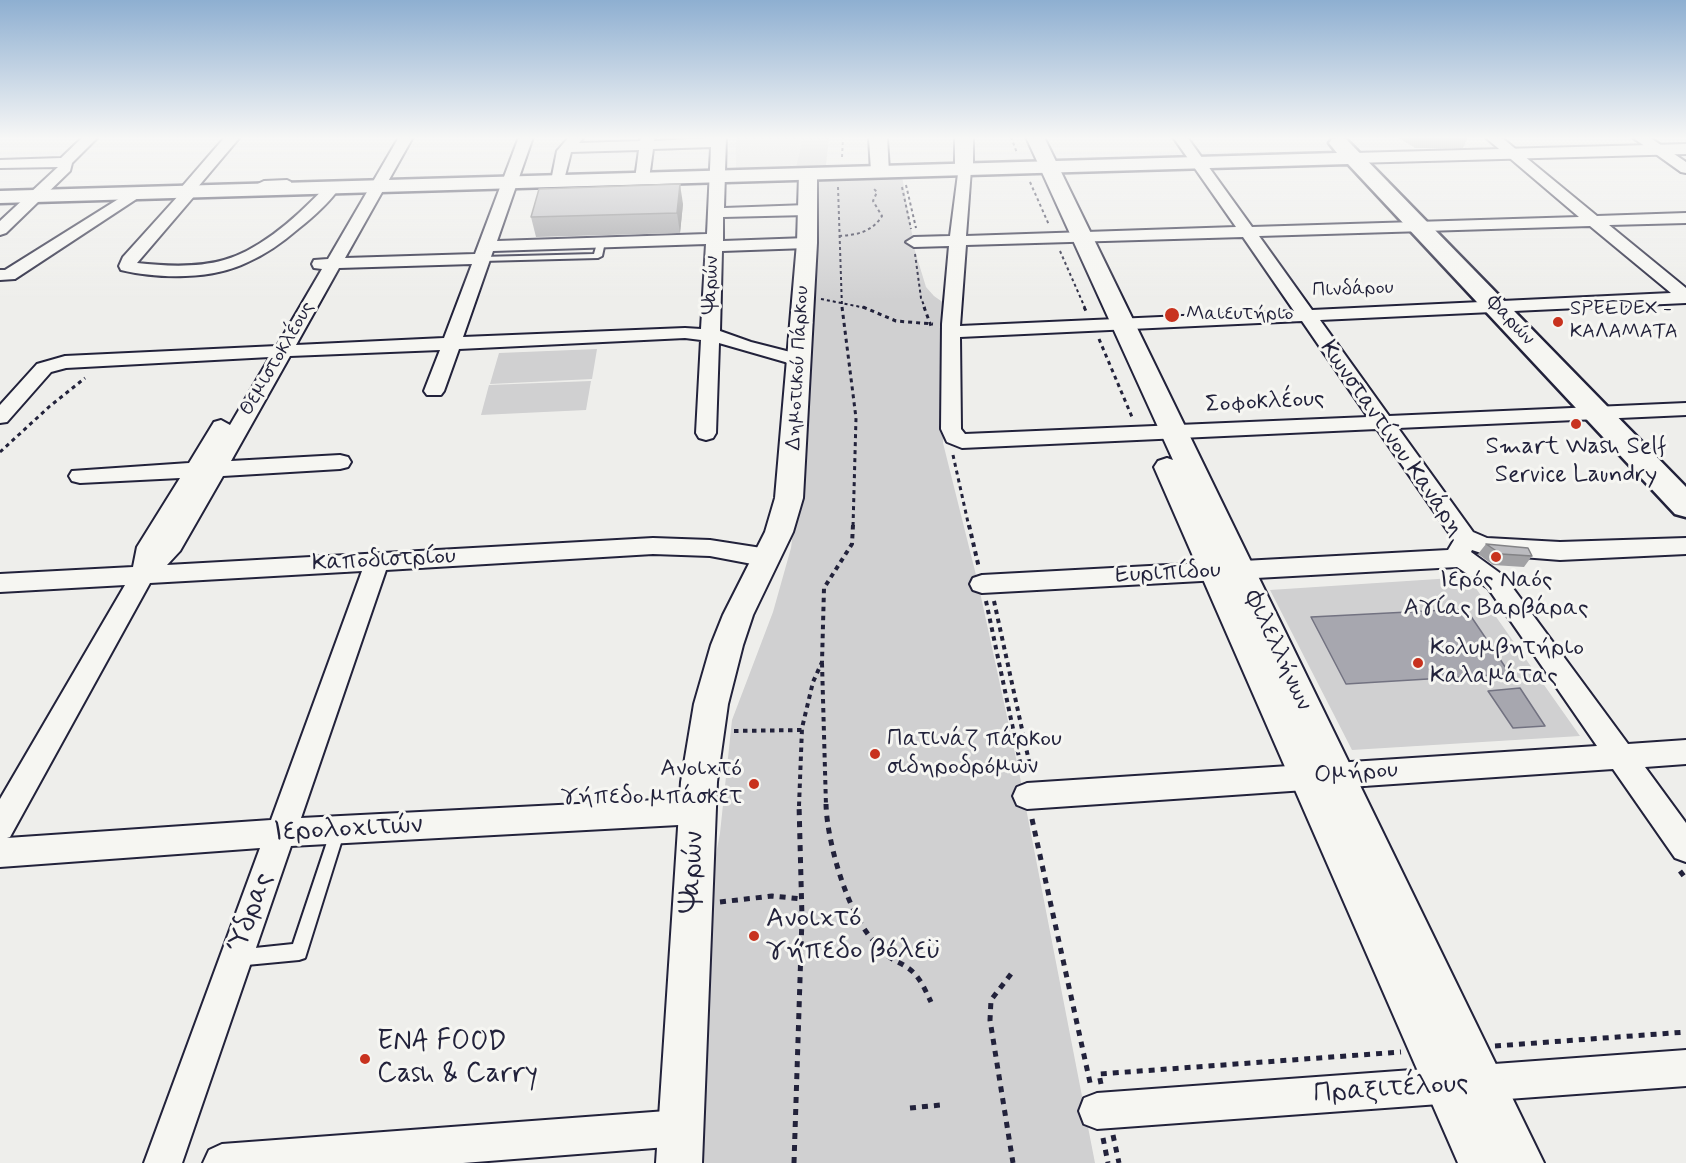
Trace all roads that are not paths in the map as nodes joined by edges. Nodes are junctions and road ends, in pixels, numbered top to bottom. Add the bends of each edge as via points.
1 (40, 191) edge
2 (210, 191) edge
3 (329, 191) edge
4 (368, 191) edge
5 (507, 191) edge
6 (716, 191) edge
7 (808, 191) edge
8 (962, 191) edge
9 (1053, 191) edge
10 (1218, 191) edge
11 (1385, 191) edge
12 (1558, 191) edge
13 (188, 192) junction
14 (136, 193) junction
15 (35, 196) junction
16 (0, 197) edge
17 (807, 210) junction
18 (714, 213) junction
19 (1686, 218) edge
20 (1595, 221) junction
21 (1419, 226) junction
22 (0, 230) edge
23 (1247, 232) junction
24 (1074, 238) junction
25 (916, 240) road end
26 (958, 241) junction
27 (713, 243) junction
28 (807, 243) junction
29 (484, 253) junction
30 (326, 263) junction
31 (3, 277) edge
32 (1686, 298) edge
33 (1496, 307) junction
34 (1305, 315) junction
35 (1113, 324) junction
36 (946, 330) junction
37 (710, 334) junction
38 (451, 344) junction
39 (275, 350) junction
40 (799, 360) junction
41 (434, 391) dead end
42 (1686, 409) edge
43 (1597, 413) junction
44 (0, 417) edge
45 (1383, 423) junction
46 (706, 432) dead end
47 (1163, 434) junction
48 (340, 462) dead end
49 (206, 469) junction
50 (80, 476) dead end
51 (1686, 506) edge
52 (1686, 546) edge
53 (1463, 548) junction
54 (768, 558) junction
55 (377, 561) junction
56 (1226, 571) junction
57 (143, 575) junction
58 (0, 583) edge
59 (986, 584) road end
60 (1686, 752) edge
61 (1621, 756) junction
62 (1322, 776) junction
63 (1030, 787) road end
64 (697, 811) junction
65 (0, 827) edge
66 (338, 830) junction
67 (280, 833) junction
68 (1686, 848) edge
69 (0, 853) edge
70 (236, 958) junction
71 (1686, 1068) edge
72 (1465, 1084) junction
73 (1097, 1111) dead end
74 (680, 1146) edge
75 (163, 1163) edge
76 (222, 1163) edge
77 (1482, 1163) edge
78 (1521, 1163) edge

1 - 15 street
2 - 13 main road
3 - 13 street via 311,211 230,264 144,269 127,266
4 - 30 street, Θεμιστοκλέους
5 - 29 street
6 - 18 street, Ψαρών
7 - 17 street, Δημοτικού Πάρκου
8 - 26 street
9 - 24 street, Φιλελλήνων
10 - 23 street, Κωνσταντίνου Κανάρη
11 - 21 main road, Φαρών
12 - 20 street
13 - 14 main road
14 - 15 main road
14 - 31 street
15 - 16 main road
15 - 22 street
17 - 18 street
17 - 28 street, Δημοτικού Πάρκου
18 - 27 street, Ψαρών
19 - 20 street
20 - 21 street
20 - 32 street
21 - 23 street
21 - 33 main road, Φαρών
23 - 24 street
23 - 34 street, Κωνσταντίνου Κανάρη
24 - 26 street
24 - 35 street, Φιλελλήνων
25 - 26 street
26 - 36 street
27 - 28 street
27 - 29 street via 601,242
27 - 37 street, Ψαρών
28 - 40 street, Δημοτικού Πάρκου
29 - 30 street
29 - 38 street
30 - 39 street, Θεμιστοκλέους
32 - 33 street, Πινδάρου
33 - 34 street, Πινδάρου
33 - 43 main road, Φαρών
34 - 35 street, Πινδάρου
34 - 45 street, Κωνσταντίνου Κανάρη
35 - 36 street, Πινδάρου
35 - 47 street, Φιλελλήνων
36 - 47 street, Σοφοκλέους via 951,429 962,441
37 - 38 street
37 - 40 street
37 - 46 street, Ψαρών
38 - 39 street
38 - 41 street
39 - 44 street via 65,362 44,368
39 - 49 street, Θεμιστοκλέους
40 - 54 street, Δημοτικού Πάρκου via 789,498
42 - 43 street, Σοφοκλέους
43 - 45 street, Σοφοκλέους
43 - 51 main road, Φαρών
45 - 47 street, Σοφοκλέους
45 - 53 street, Κωνσταντίνου Κανάρη
47 - 56 street, Φιλελλήνων
48 - 49 street
49 - 50 street
49 - 57 street, Θεμιστοκλέους via 172,545
52 - 53 street, Ευριπίδου via 1560,551
53 - 56 street, Ευριπίδου
53 - 61 street, Κωνσταντίνου Κανάρη via 1496,582
54 - 55 street, Καποδιστρίου via 711,548 662,546
54 - 64 street, Ψαρών via 735,622 717,679
55 - 57 street, Καποδιστρίου
55 - 67 street, Ύδρας
56 - 59 street, Ευριπίδου
56 - 62 street, Φιλελλήνων
57 - 58 street, Καποδιστρίου
57 - 65 street, Θεμιστοκλέους
60 - 61 street, Ομήρου
61 - 62 street, Ομήρου
61 - 68 street, Κωνσταντίνου Κανάρη
62 - 63 street, Ομήρου
62 - 72 street, Φιλελλήνων
64 - 66 street, Ιερολοχιτών
64 - 74 street, Ψαρών
66 - 67 street, Ιερολοχιτών
66 - 70 lane via 299,952
67 - 69 street, Ιερολοχιτών
67 - 70 street, Ύδρας
70 - 75 street, Ύδρας
71 - 72 street, Πραξιτέλους
72 - 73 street, Πραξιτέλους
72 - 77 street, Φιλελλήνων
72 - 78 street, Φιλελλήνων
74 - 76 street

